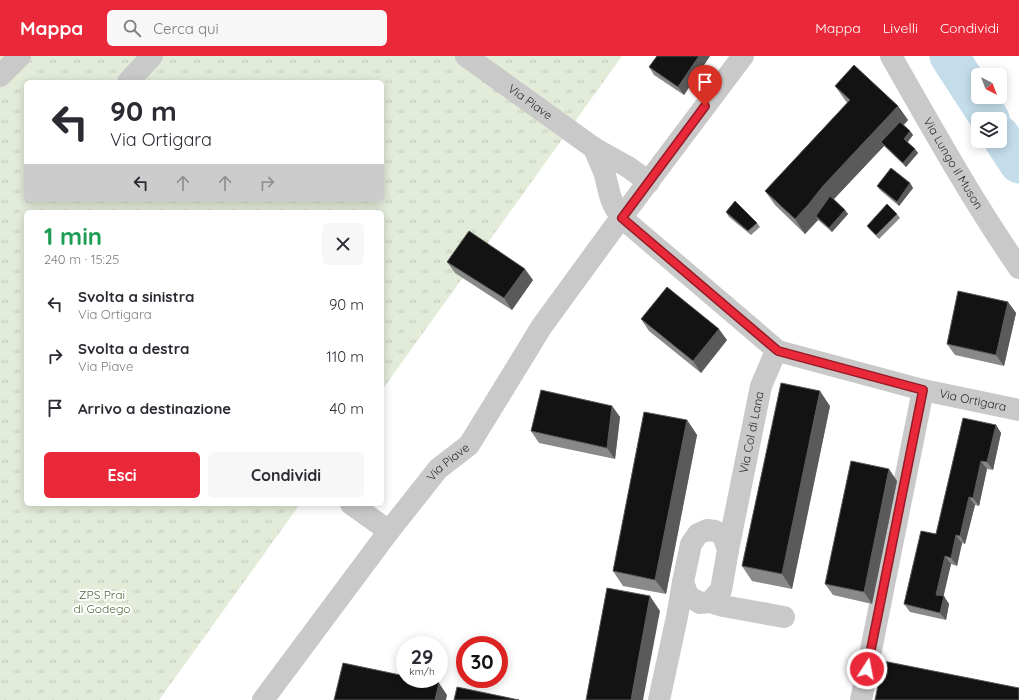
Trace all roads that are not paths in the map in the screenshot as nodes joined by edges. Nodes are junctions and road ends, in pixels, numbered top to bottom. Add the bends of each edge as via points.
1 (20, 56) edge
2 (152, 56) edge
3 (466, 56) edge
4 (743, 56) edge
5 (891, 56) edge
6 (0, 76) edge
7 (130, 80) edge
8 (592, 146) junction
9 (649, 182) junction
10 (622, 218) junction
11 (1019, 268) edge
12 (778, 351) junction
13 (923, 390) junction
14 (1019, 410) edge
15 (354, 506) edge
16 (735, 516) junction
17 (389, 531) junction
18 (715, 531) junction
19 (728, 550) junction
20 (683, 582) junction
21 (705, 602) junction
22 (677, 617) junction
23 (784, 617) dead end
24 (263, 700) edge
25 (659, 700) edge
26 (861, 700) edge

1 - 6 street
2 - 7 street
3 - 8 street, Via Piave
4 - 9 street, Via Piave
5 - 11 street, Via Lungo il Muson via 943,148
8 - 9 street, Via Piave
8 - 10 street via 604,173 612,202
9 - 10 street, Via Piave
10 - 12 street, Via Ortigara
10 - 17 street, Via Piave via 542,326 469,445 438,470
12 - 13 street, Via Ortigara
12 - 16 street, Via Col di Lana via 761,386
13 - 14 street, Via Ortigara
13 - 26 street
15 - 17 street
16 - 18 street via 726,526
16 - 19 street, Via Col di Lana
17 - 24 street, Via Piave
18 - 19 street via 722,535
18 - 20 street via 707,530 698,534 691,544
19 - 21 street via 721,590
20 - 21 street via 688,596
20 - 22 street
21 - 22 street via 691,606
21 - 23 street
22 - 25 street

